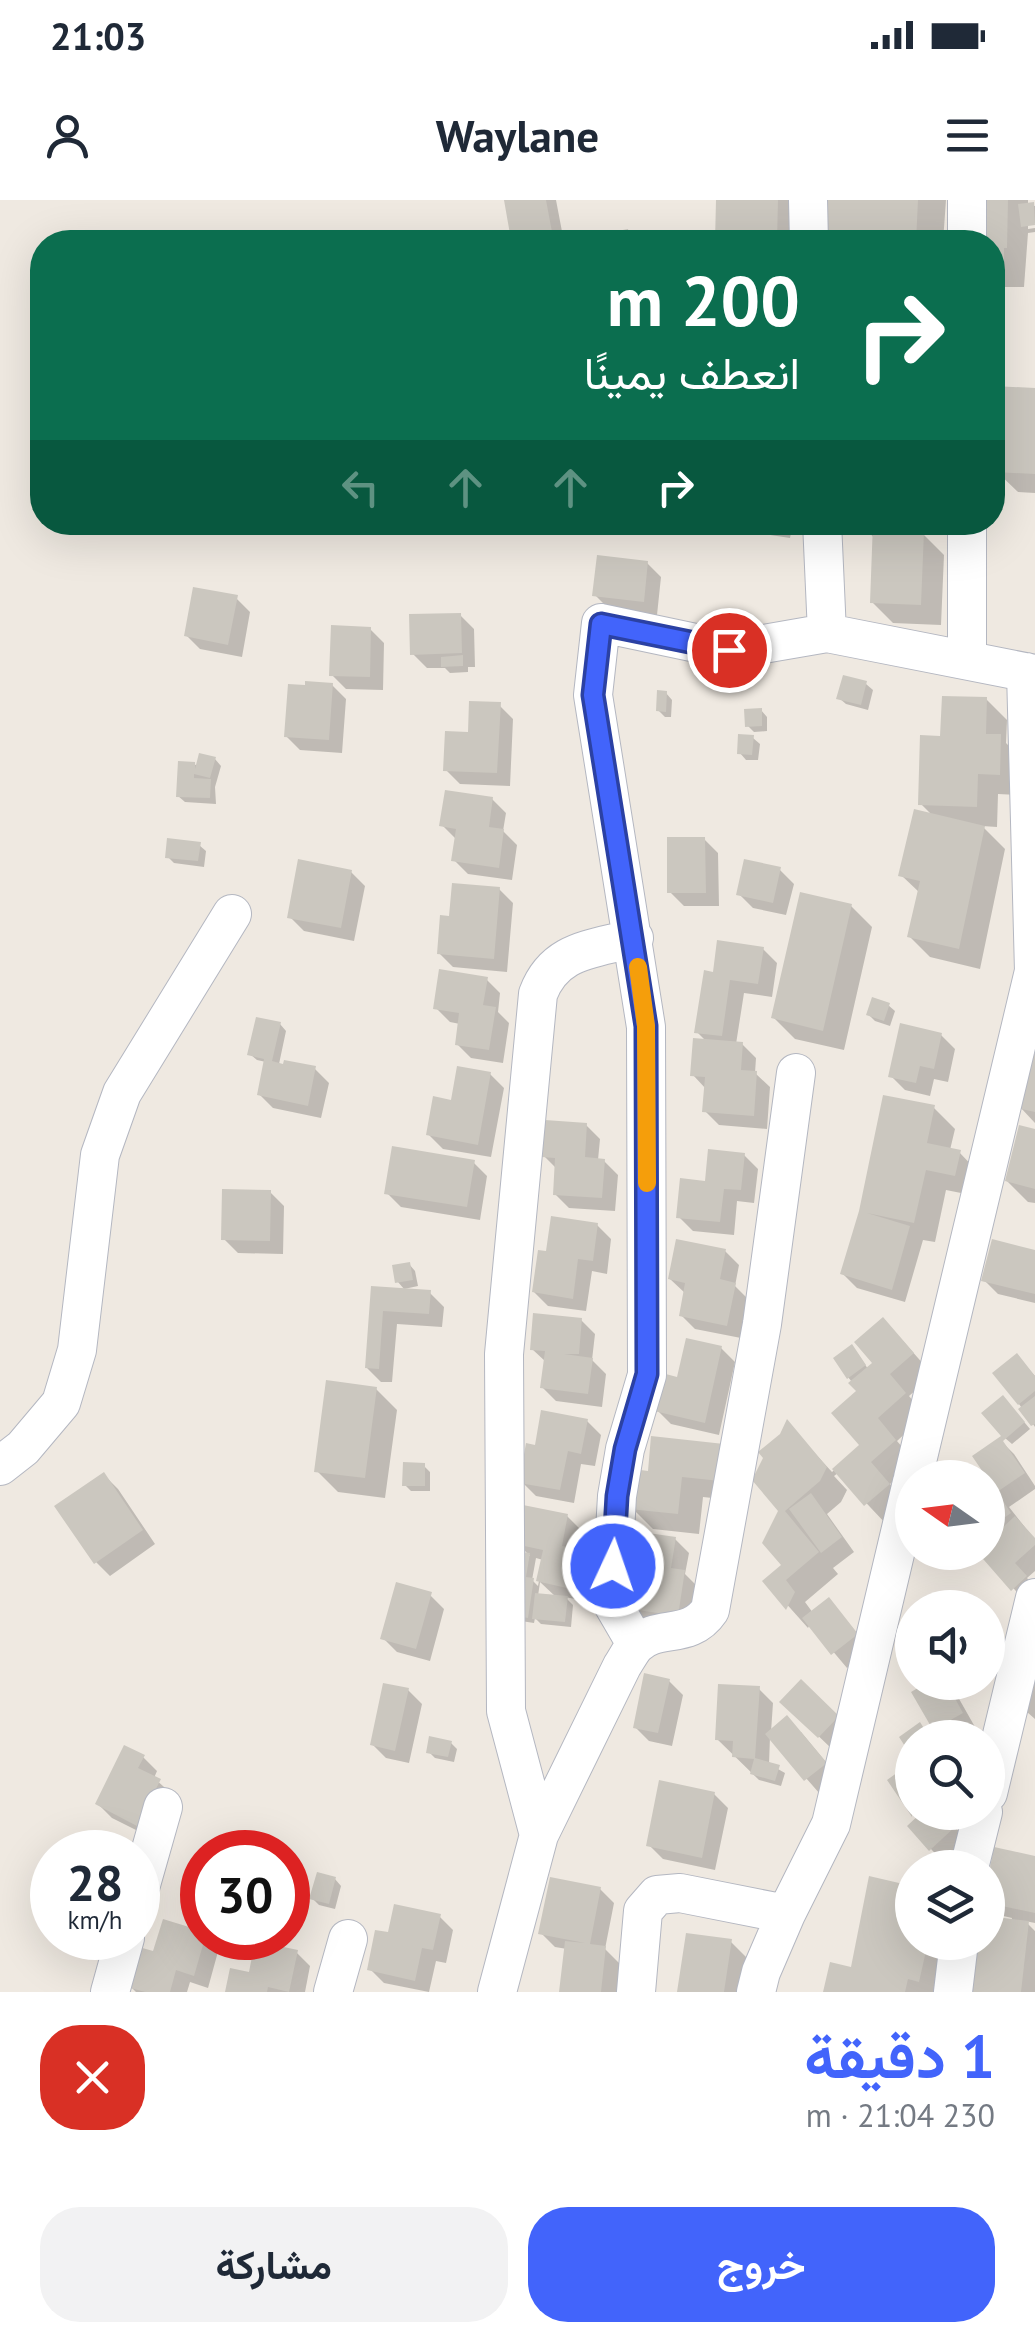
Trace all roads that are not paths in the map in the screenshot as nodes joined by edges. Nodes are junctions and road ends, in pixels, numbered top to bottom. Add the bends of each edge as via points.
1 (808, 200) edge
2 (966, 200) edge
3 (809, 230) edge
4 (966, 230) edge
5 (823, 535) edge
6 (967, 535) edge
7 (827, 633) junction
8 (967, 660) junction
9 (1030, 673) edge
10 (232, 914) dead end
11 (634, 938) junction
12 (796, 1072) dead end
13 (918, 1460) edge
14 (0, 1466) edge
15 (895, 1556) edge
16 (1035, 1598) edge
17 (636, 1644) junction
18 (1005, 1722) edge
19 (163, 1807) dead end
20 (156, 1830) edge
21 (539, 1835) junction
22 (786, 1914) junction
23 (348, 1939) dead end
24 (119, 1960) edge
25 (957, 1960) edge
26 (110, 1992) edge
27 (334, 1992) edge
28 (497, 1992) edge
29 (636, 1992) edge
30 (756, 1992) edge
31 (953, 1992) edge

1 - 3 street
2 - 4 street
5 - 7 street
6 - 8 street
7 - 8 street
7 - 11 street via 729,650 601,624 593,695
8 - 9 street
9 - 13 street via 1034,971
10 - 14 street via 122,1093 100,1154 77,1350 61,1404
11 - 17 street via 646,1026 647,1374 617,1496 612,1601
11 - 21 street via 562,959 546,973 538,994 504,1374 506,1711
12 - 17 street via 762,1324 710,1610 701,1624
15 - 22 street via 831,1824
16 - 18 street
17 - 21 street
19 - 20 street
21 - 28 street
22 - 29 street via 680,1893 657,1895 644,1911
22 - 30 street
23 - 27 street
24 - 26 street
25 - 31 street

